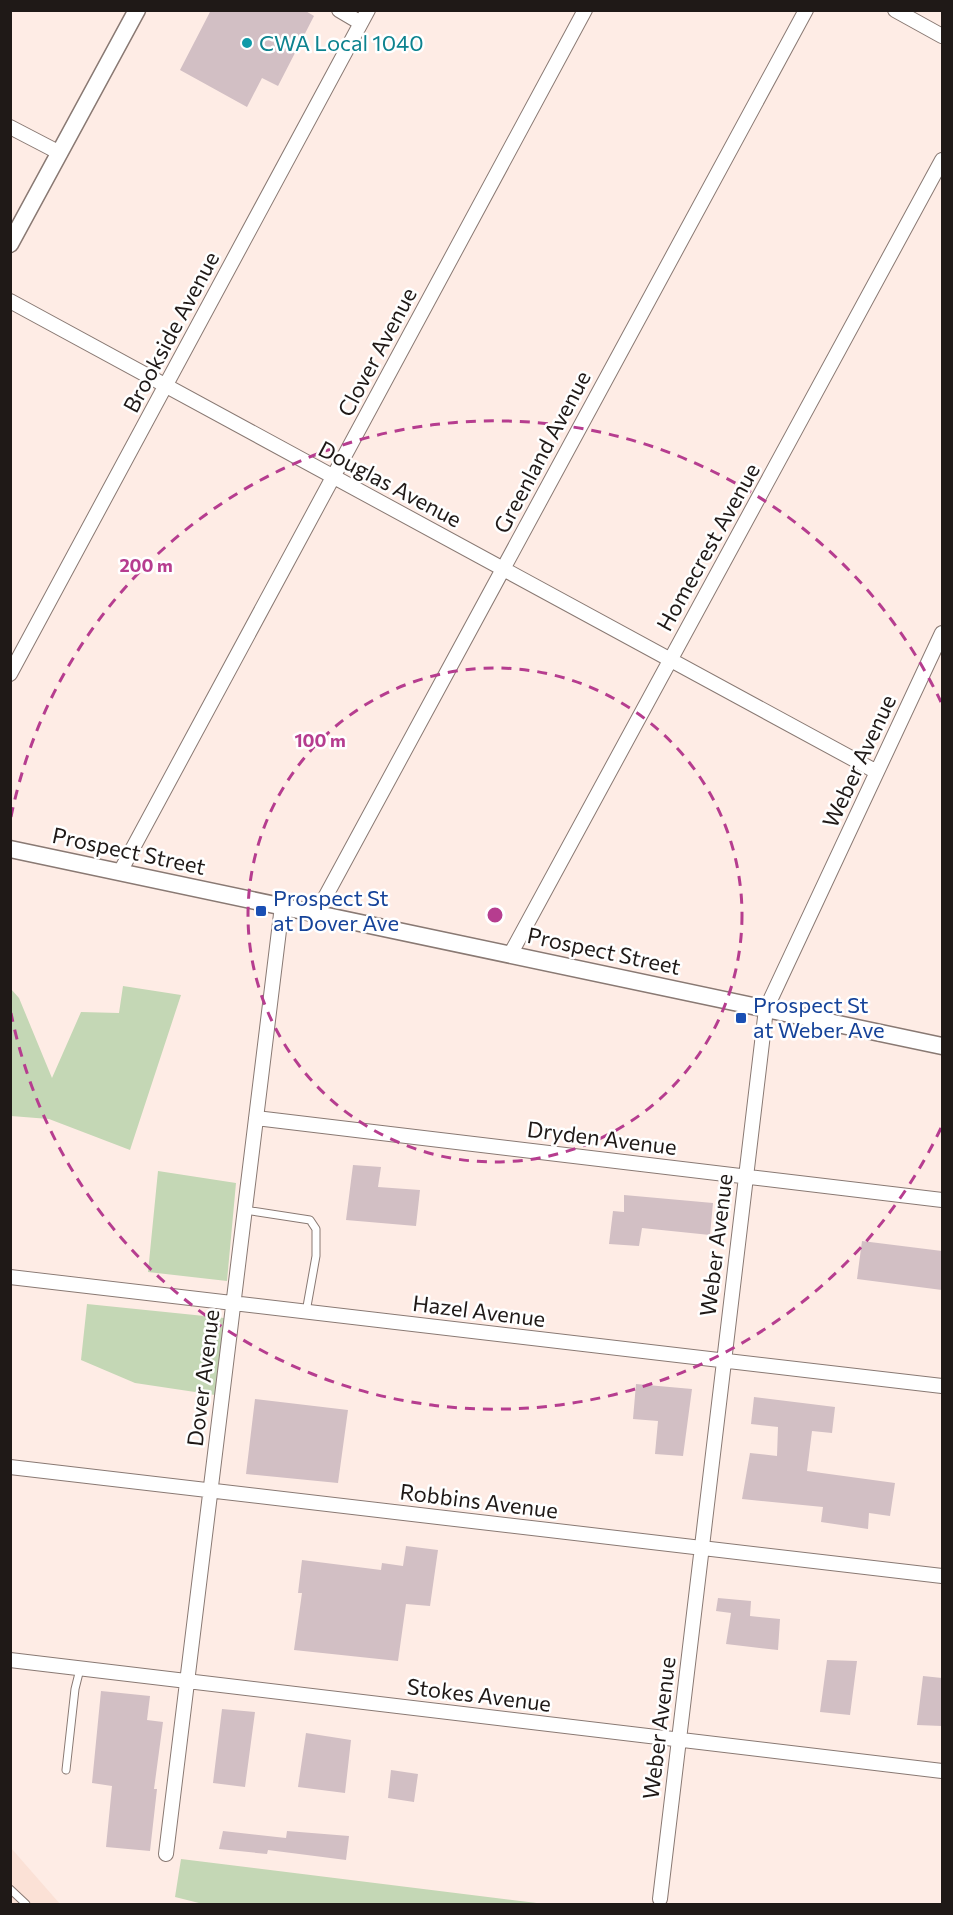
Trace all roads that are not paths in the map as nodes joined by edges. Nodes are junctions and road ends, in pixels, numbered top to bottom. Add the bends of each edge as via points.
1 (136, 10) edge
2 (339, 10) edge
3 (585, 10) edge
4 (806, 10) edge
5 (895, 10) edge
6 (365, 17) edge
7 (942, 36) edge
8 (10, 127) edge
9 (60, 153) junction
10 (942, 160) edge
11 (10, 244) edge
12 (10, 301) edge
13 (166, 386) junction
14 (333, 477) junction
15 (503, 569) junction
16 (942, 633) edge
17 (670, 660) junction
18 (10, 674) edge
19 (877, 772) junction
20 (10, 849) edge
21 (120, 872) junction
22 (282, 906) junction
23 (316, 914) junction
24 (510, 955) junction
25 (766, 1009) junction
26 (942, 1046) edge
27 (256, 1118) junction
28 (746, 1176) junction
29 (942, 1200) edge
30 (245, 1210) junction
31 (10, 1278) edge
32 (233, 1303) junction
33 (306, 1312) junction
34 (724, 1361) junction
35 (942, 1386) edge
36 (10, 1467) edge
37 (210, 1491) junction
38 (702, 1548) junction
39 (942, 1576) edge
40 (10, 1660) edge
41 (80, 1669) junction
42 (187, 1682) junction
43 (679, 1740) junction
44 (66, 1770) dead end
45 (942, 1771) edge
46 (166, 1854) dead end
47 (10, 1889) edge
48 (660, 1899) dead end
49 (26, 1905) edge

1 - 9 street
2 - 6 street
3 - 14 street, Clover Avenue
4 - 15 street, Greenland Avenue
5 - 7 street
6 - 13 street, Brookside Avenue
8 - 9 street
9 - 11 street
10 - 17 street, Homecrest Avenue
12 - 13 street, Douglas Avenue
13 - 14 street, Douglas Avenue
13 - 18 street, Brookside Avenue
14 - 15 street, Douglas Avenue
14 - 21 street, Clover Avenue
15 - 17 street, Douglas Avenue
15 - 23 street, Greenland Avenue
16 - 19 street, Weber Avenue
17 - 19 street, Douglas Avenue
17 - 24 street, Homecrest Avenue
19 - 25 street, Weber Avenue
20 - 21 street, Prospect Street
21 - 22 street, Prospect Street
22 - 23 street, Prospect Street
22 - 27 street, Dover Avenue
23 - 24 street, Prospect Street
24 - 25 street, Prospect Street
25 - 26 street, Prospect Street
25 - 28 street, Weber Avenue
27 - 28 street, Dryden Avenue
27 - 30 street, Dover Avenue
28 - 29 street, Dryden Avenue
28 - 34 street, Weber Avenue
30 - 32 street, Dover Avenue
30 - 33 lane via 310,1220 316,1228 316,1256
31 - 32 street, Hazel Avenue
32 - 33 street, Hazel Avenue
32 - 37 street, Dover Avenue
33 - 34 street, Hazel Avenue
34 - 35 street, Hazel Avenue
34 - 38 street, Weber Avenue
36 - 37 street, Robbins Avenue
37 - 38 street, Robbins Avenue
37 - 42 street, Dover Avenue
38 - 39 street, Robbins Avenue
38 - 43 street, Weber Avenue
40 - 41 street, Stokes Avenue
41 - 42 street, Stokes Avenue
41 - 44 lane
42 - 43 street, Stokes Avenue
42 - 46 street, Dover Avenue
43 - 45 street, Stokes Avenue
43 - 48 street, Weber Avenue
47 - 49 lane

